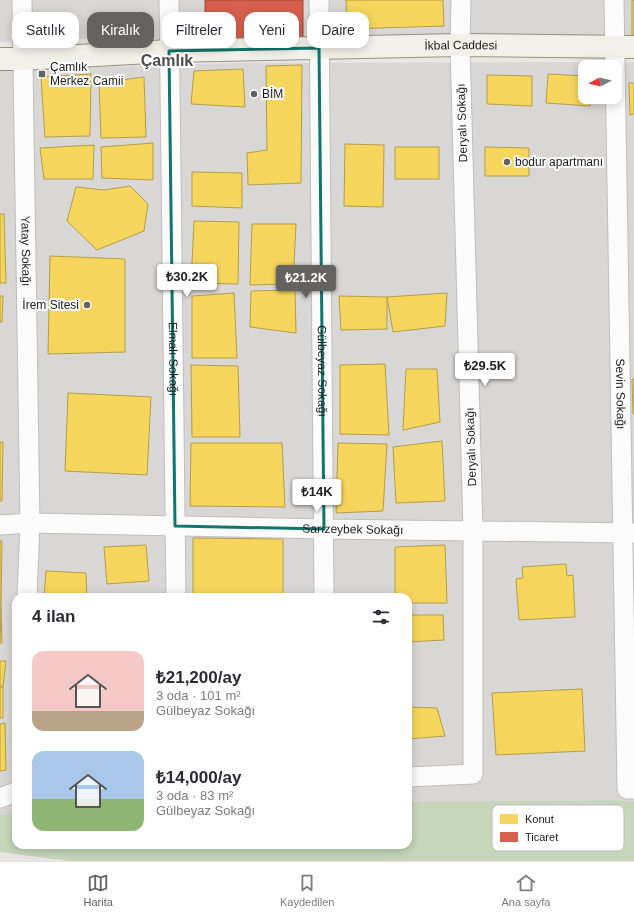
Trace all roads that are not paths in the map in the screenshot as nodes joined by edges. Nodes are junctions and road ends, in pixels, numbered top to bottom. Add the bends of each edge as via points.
1 (22, 0) edge
2 (169, 0) edge
3 (319, 0) edge
4 (461, 0) edge
5 (614, 0) edge
6 (319, 12) edge
7 (460, 45) junction
8 (369, 47) edge
9 (624, 47) edge
10 (318, 48) joint
11 (169, 51) junction
12 (0, 59) edge
13 (22, 59) junction
14 (30, 523) junction
15 (0, 525) edge
16 (175, 526) junction
17 (324, 529) junction
18 (473, 530) junction
19 (628, 533) edge
20 (27, 593) edge
21 (176, 593) edge
22 (324, 593) edge
23 (412, 777) edge
24 (631, 789) edge
25 (12, 794) edge
26 (0, 798) edge

1 - 13 street, Yatay Sokağı
2 - 11 street, Elmalı Sokağı
3 - 6 street, Gülbeyaz Sokağı
4 - 7 street, Deryalı Sokağı
5 - 9 street, Sevin Sokağı
7 - 8 main road, İkbal Caddesi
7 - 9 main road, İkbal Caddesi
7 - 18 street, Deryalı Sokağı
9 - 19 street, Sevin Sokağı
10 - 11 main road, İkbal Caddesi
10 - 17 street, Gülbeyaz Sokağı
11 - 13 main road, İkbal Caddesi
11 - 16 street, Elmalı Sokağı
12 - 13 main road, İkbal Caddesi
13 - 14 street, Yatay Sokağı
14 - 15 street, Sarızeybek Sokağı
14 - 16 street, Sarızeybek Sokağı
14 - 20 street, Yatay Sokağı
16 - 17 street, Sarızeybek Sokağı
16 - 21 street, Elmalı Sokağı
17 - 18 street, Sarızeybek Sokağı
17 - 22 street, Gülbeyaz Sokağı
18 - 19 street, Sarızeybek Sokağı
18 - 23 street, Deryalı Sokağı via 474,774
19 - 24 street, Sevin Sokağı
25 - 26 street

